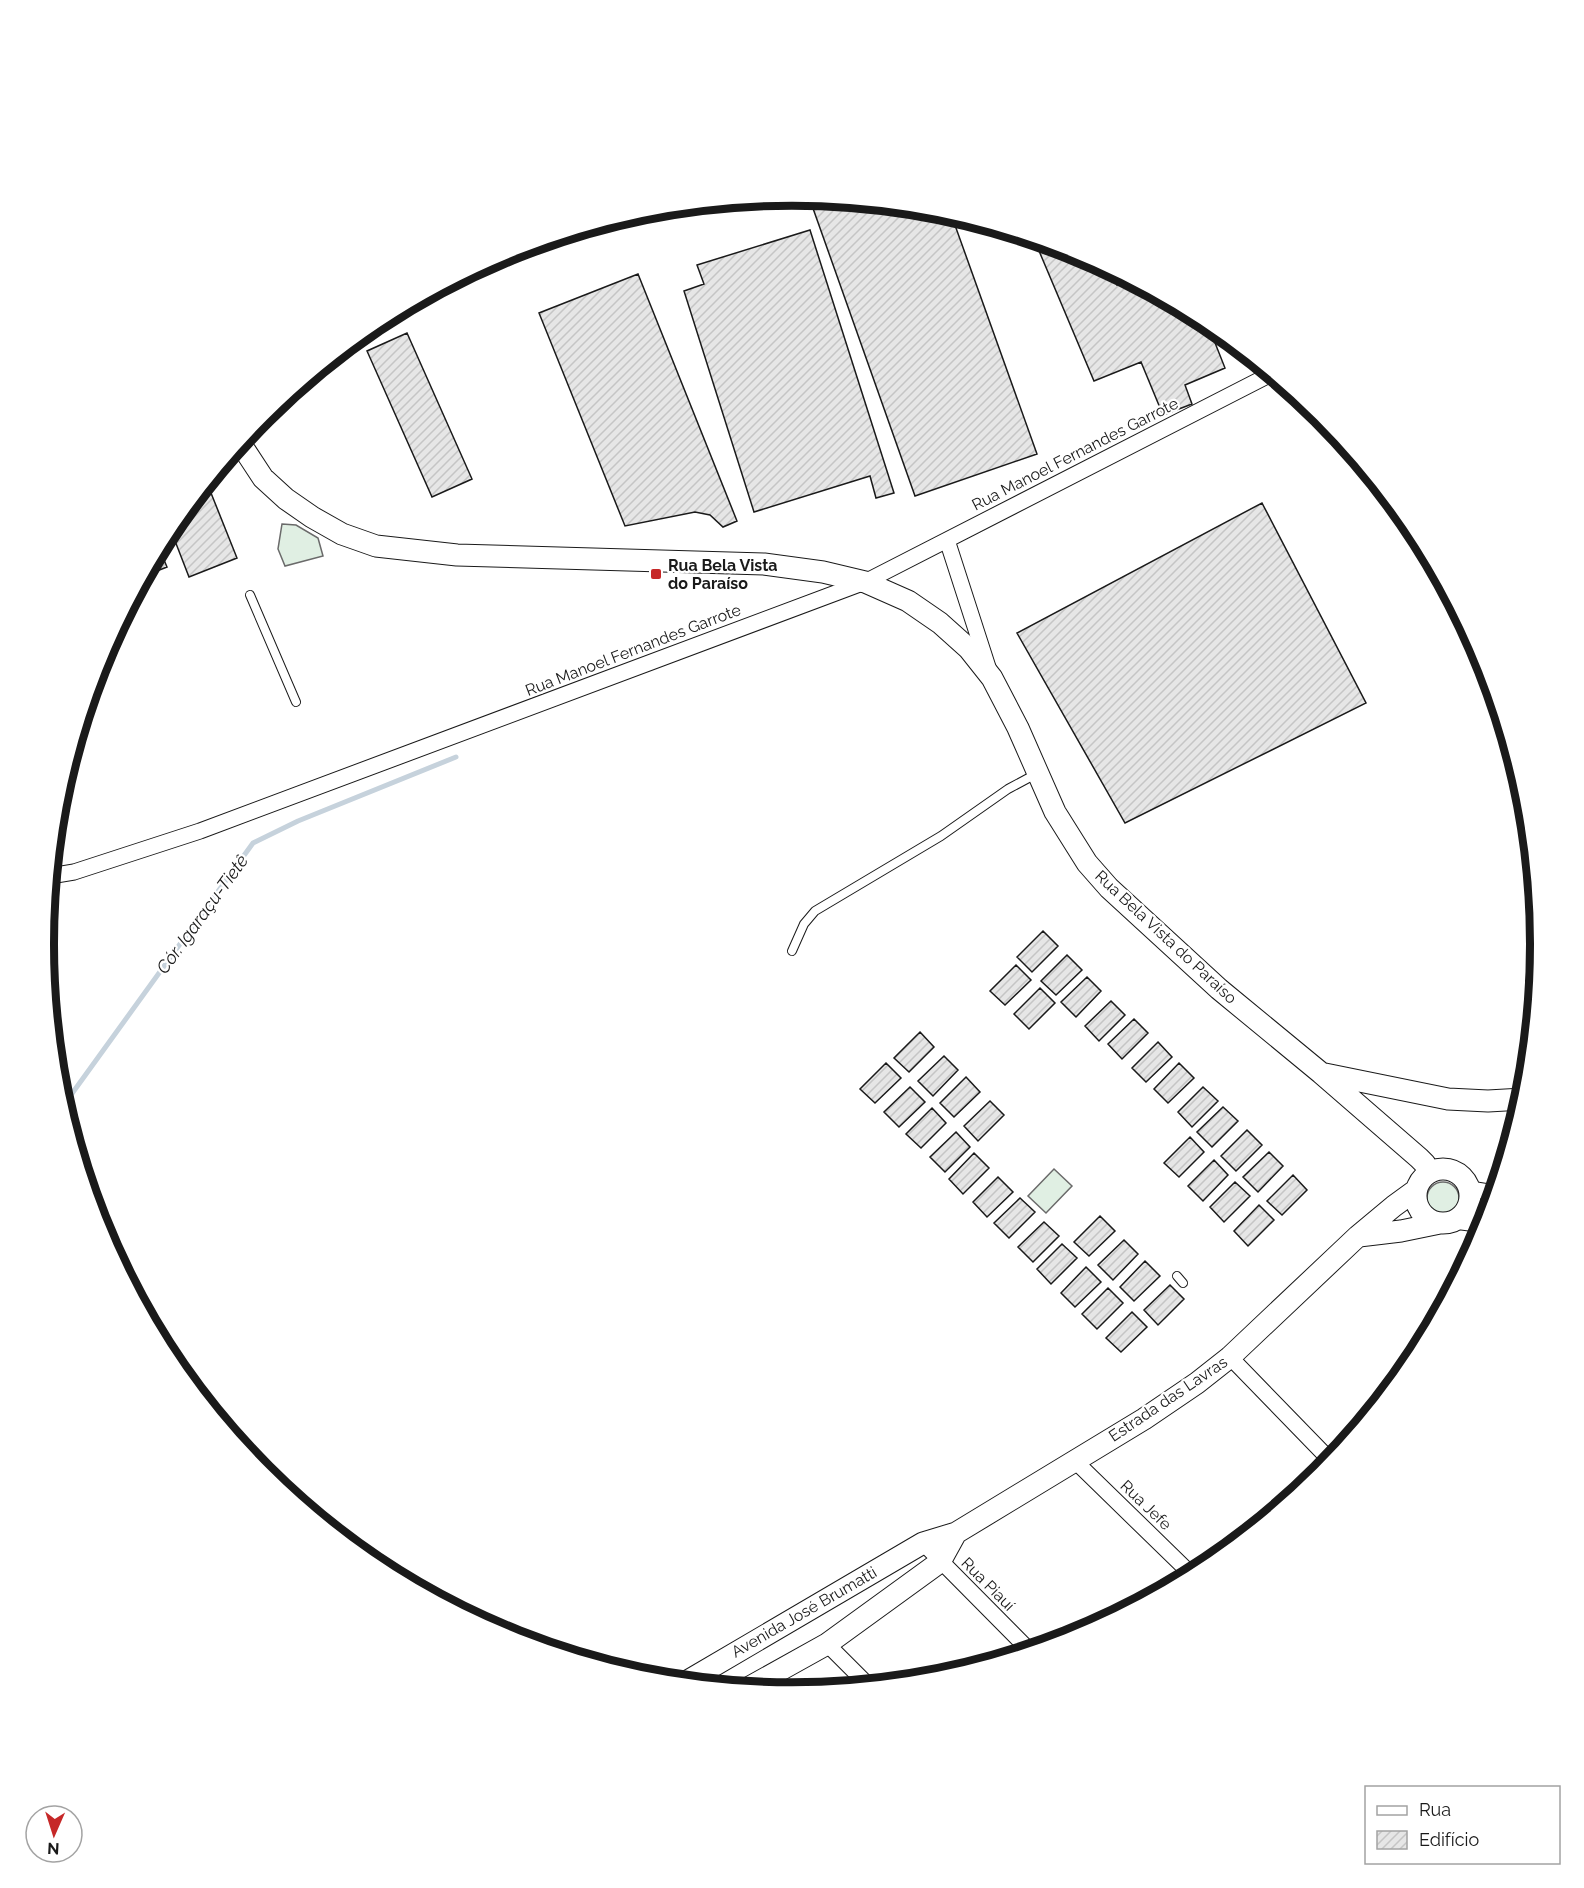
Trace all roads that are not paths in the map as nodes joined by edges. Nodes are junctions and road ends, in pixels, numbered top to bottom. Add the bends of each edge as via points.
1 (1264, 377) edge
2 (244, 449) edge
3 (947, 540) junction
4 (865, 582) junction
5 (250, 594) dead end
6 (992, 678) junction
7 (296, 702) dead end
8 (1038, 773) junction
9 (58, 875) edge
10 (792, 951) dead end
11 (1321, 1073) junction
12 (1364, 1082) junction
13 (1513, 1100) edge
14 (1451, 1170) junction
15 (1422, 1182) junction
16 (1470, 1189) junction
17 (1487, 1192) edge
18 (1447, 1222) junction
19 (1475, 1224) edge
20 (1358, 1236) junction
21 (1230, 1357) junction
22 (1325, 1455) edge
23 (1075, 1461) junction
24 (956, 1533) junction
25 (923, 1543) junction
26 (940, 1562) junction
27 (1185, 1568) edge
28 (827, 1644) junction
29 (1024, 1645) edge
30 (696, 1676) edge
31 (861, 1678) edge
32 (761, 1681) edge

1 - 3 street, Rua Manoel Fernandes Garrote
2 - 4 main road, Rua Bela Vista do Paraíso via 263,478 312,518 376,546 457,555 764,564
3 - 4 street, Rua Manoel Fernandes Garrote
3 - 6 street
4 - 6 main road, Rua Bela Vista do Paraíso via 908,601 940,623 969,649
4 - 9 street, Rua Manoel Fernandes Garrote via 200,831
5 - 7 lane
6 - 8 main road, Rua Bela Vista do Paraíso
8 - 10 lane via 815,911 804,924
8 - 11 main road, Rua Bela Vista do Paraíso via 1055,812 1109,888 1219,989
11 - 12 main road
11 - 15 main road, Rua Bela Vista do Paraíso via 1425,1164
12 - 13 main road via 1448,1099
12 - 14 main road via 1382,1110
14 - 15 main road via 1439,1169
14 - 16 main road via 1466,1180
15 - 18 main road via 1416,1199 1419,1208 1432,1221
15 - 20 main road, Estrada das Lavras
16 - 17 street
16 - 18 main road via 1468,1208 1462,1216
18 - 19 street
18 - 20 main road
20 - 21 main road, Estrada das Lavras
21 - 22 street
21 - 23 main road, Estrada das Lavras via 1144,1419
23 - 24 main road, Estrada das Lavras
23 - 27 street, Rua Jefe
24 - 25 main road, Estrada das Lavras
24 - 26 main road, Estrada das Lavras
25 - 26 street, Rua Piauí
25 - 30 main road, Avenida José Brumatti
26 - 28 main road, Avenida José Brumatti
26 - 29 street, Rua Piauí
28 - 31 street
28 - 32 main road, Avenida José Brumatti

